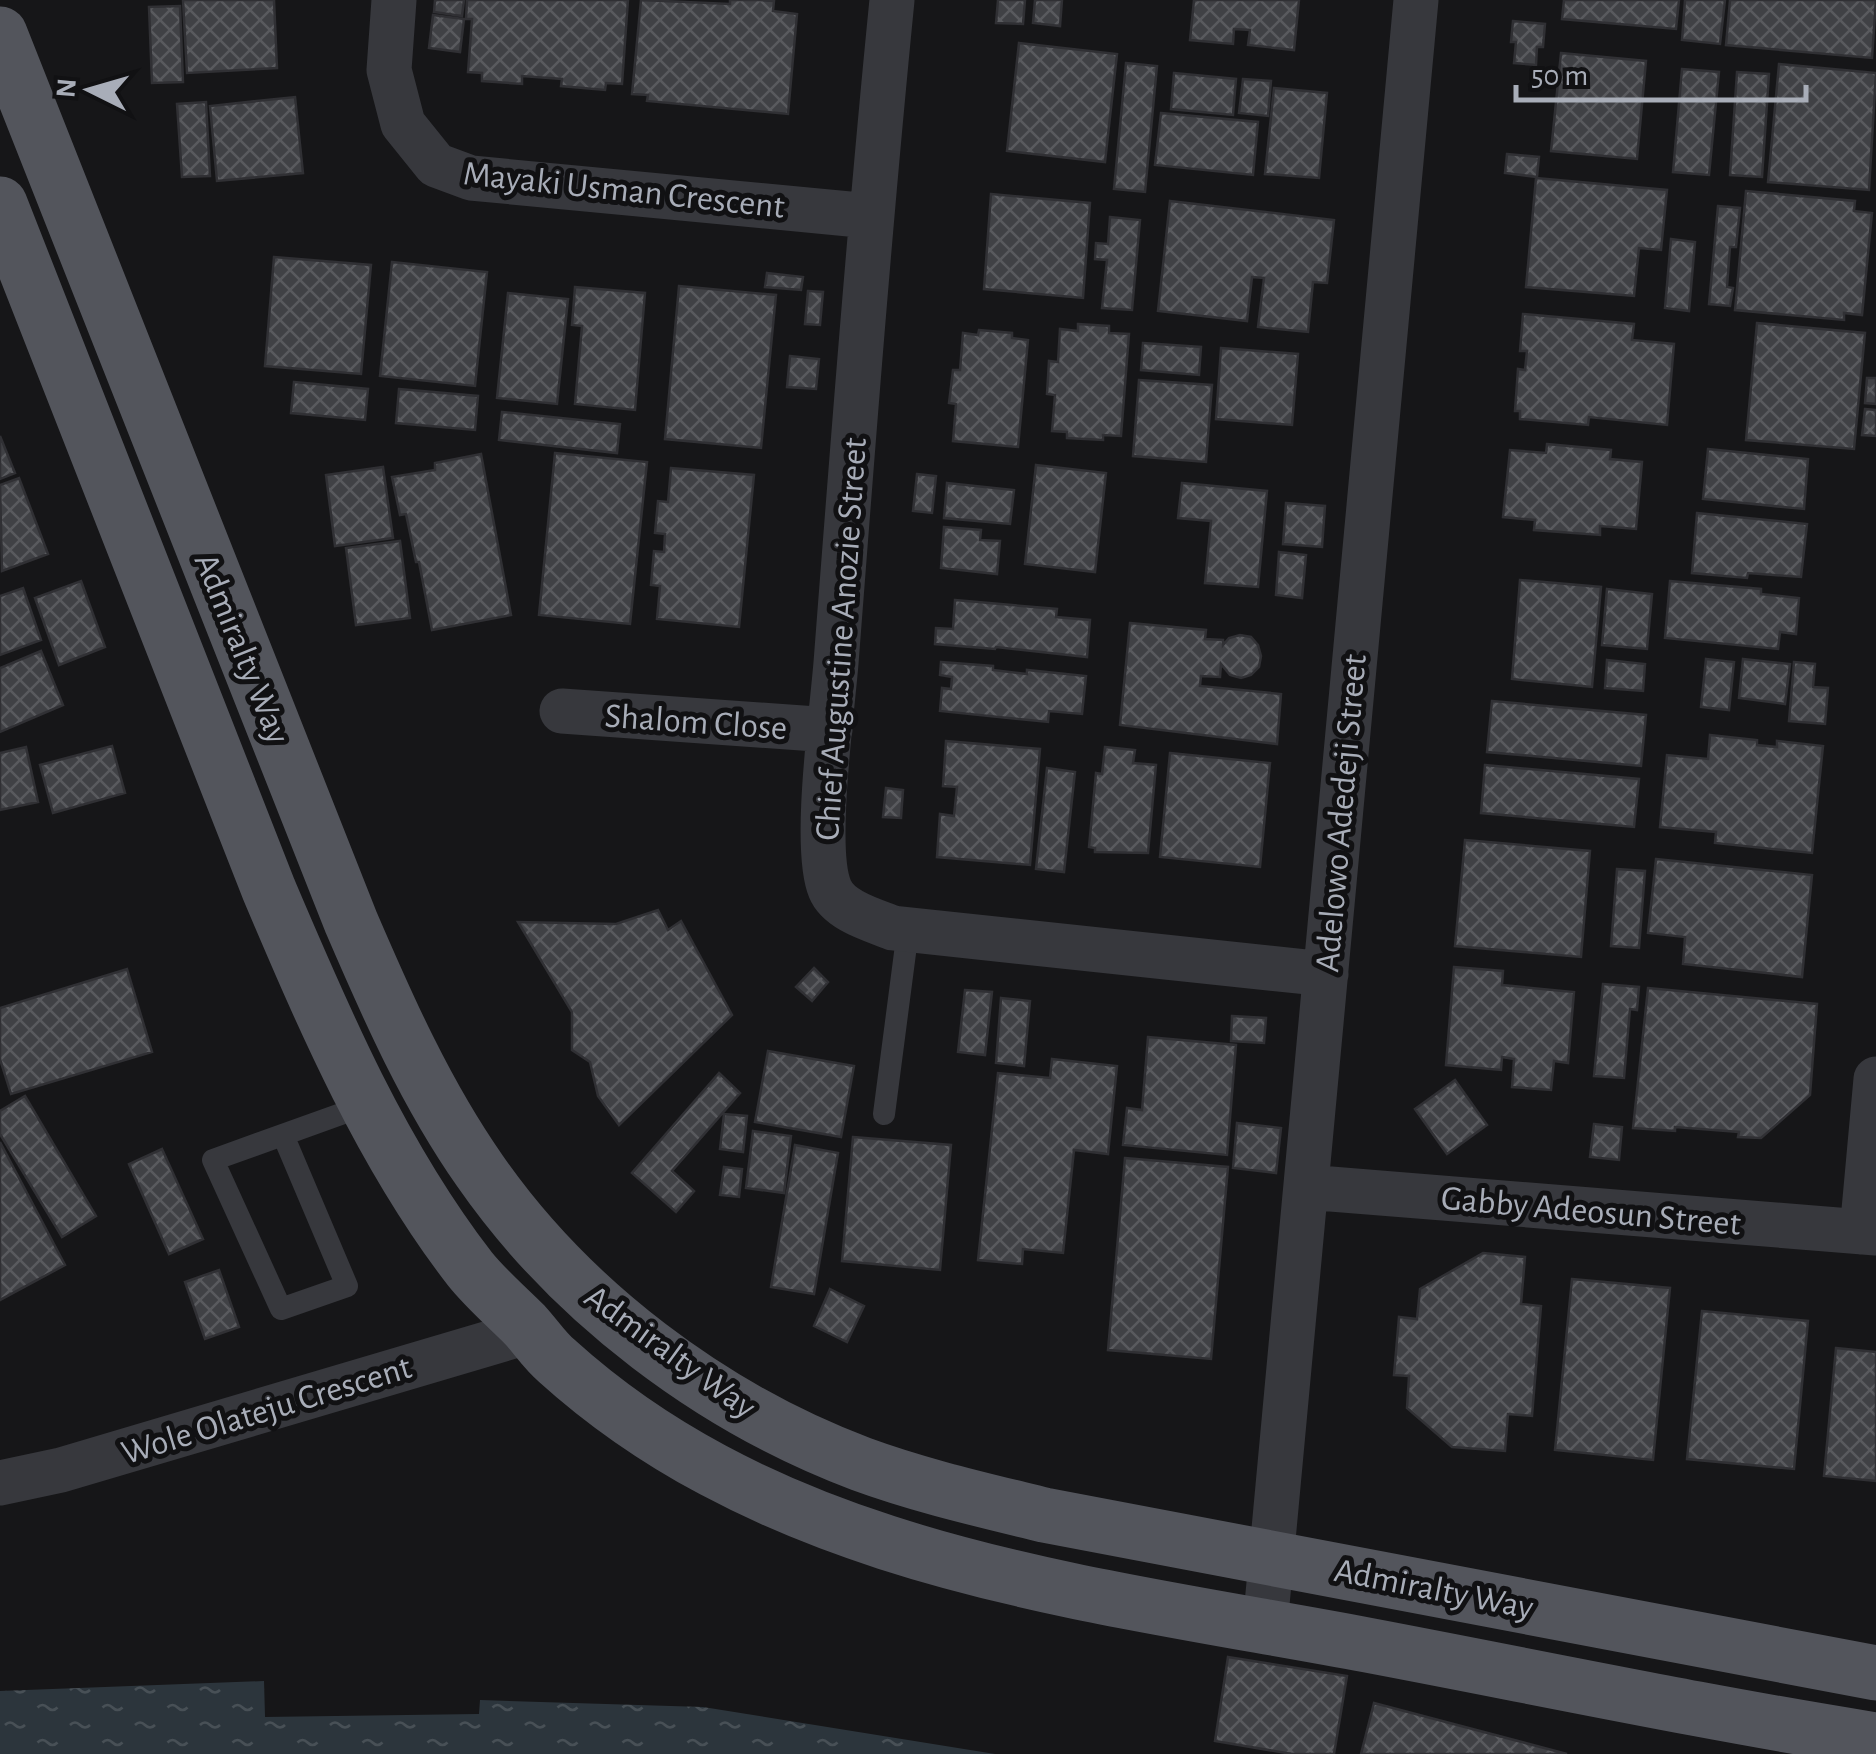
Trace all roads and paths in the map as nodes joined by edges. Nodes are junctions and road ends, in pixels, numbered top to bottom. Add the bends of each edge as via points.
1 (394, 0) edge
2 (892, 0) edge
3 (1416, 0) edge
4 (0, 34) edge
5 (0, 204) edge
6 (870, 216) junction
7 (562, 711) dead end
8 (830, 730) junction
9 (908, 930) junction
10 (1326, 974) junction
11 (1876, 1079) edge
12 (366, 1105) junction
13 (884, 1114) dead end
14 (283, 1135) junction
15 (1306, 1187) junction
16 (1869, 1233) edge
17 (530, 1330) junction
18 (0, 1483) edge
19 (1272, 1556) junction
20 (1265, 1626) junction
21 (1876, 1674) edge
22 (1876, 1740) edge

1 - 6 street, Mayaki Usman Crescent via 388,70 403,124 436,165 471,178
2 - 6 street, Chief Augustine Anozie Street
3 - 10 street, Adelowo Adedeji Street
4 - 19 main road, Admiralty Way via 394,1021 481,1172 539,1246 691,1375 768,1422 859,1463 1044,1515
5 - 12 main road, Admiralty Way via 269,890
6 - 8 street, Chief Augustine Anozie Street
7 - 8 street, Shalom Close
8 - 9 street, Chief Augustine Anozie Street via 823,848 830,892 854,912
9 - 10 street, Chief Augustine Anozie Street
9 - 13 lane
10 - 15 street, Adelowo Adedeji Street
11 - 16 street
12 - 14 lane
12 - 17 main road, Admiralty Way via 453,1246
14 - 14 lane via 213,1160 282,1310 347,1286
15 - 16 street, Gabby Adeosun Street
15 - 19 street, Adelowo Adedeji Street
17 - 18 street, Wole Olateju Crescent
17 - 20 main road, Admiralty Way via 616,1411 705,1466 841,1529 1064,1590
19 - 20 street, Adelowo Adedeji Street
19 - 21 main road, Admiralty Way
20 - 22 main road, Admiralty Way

